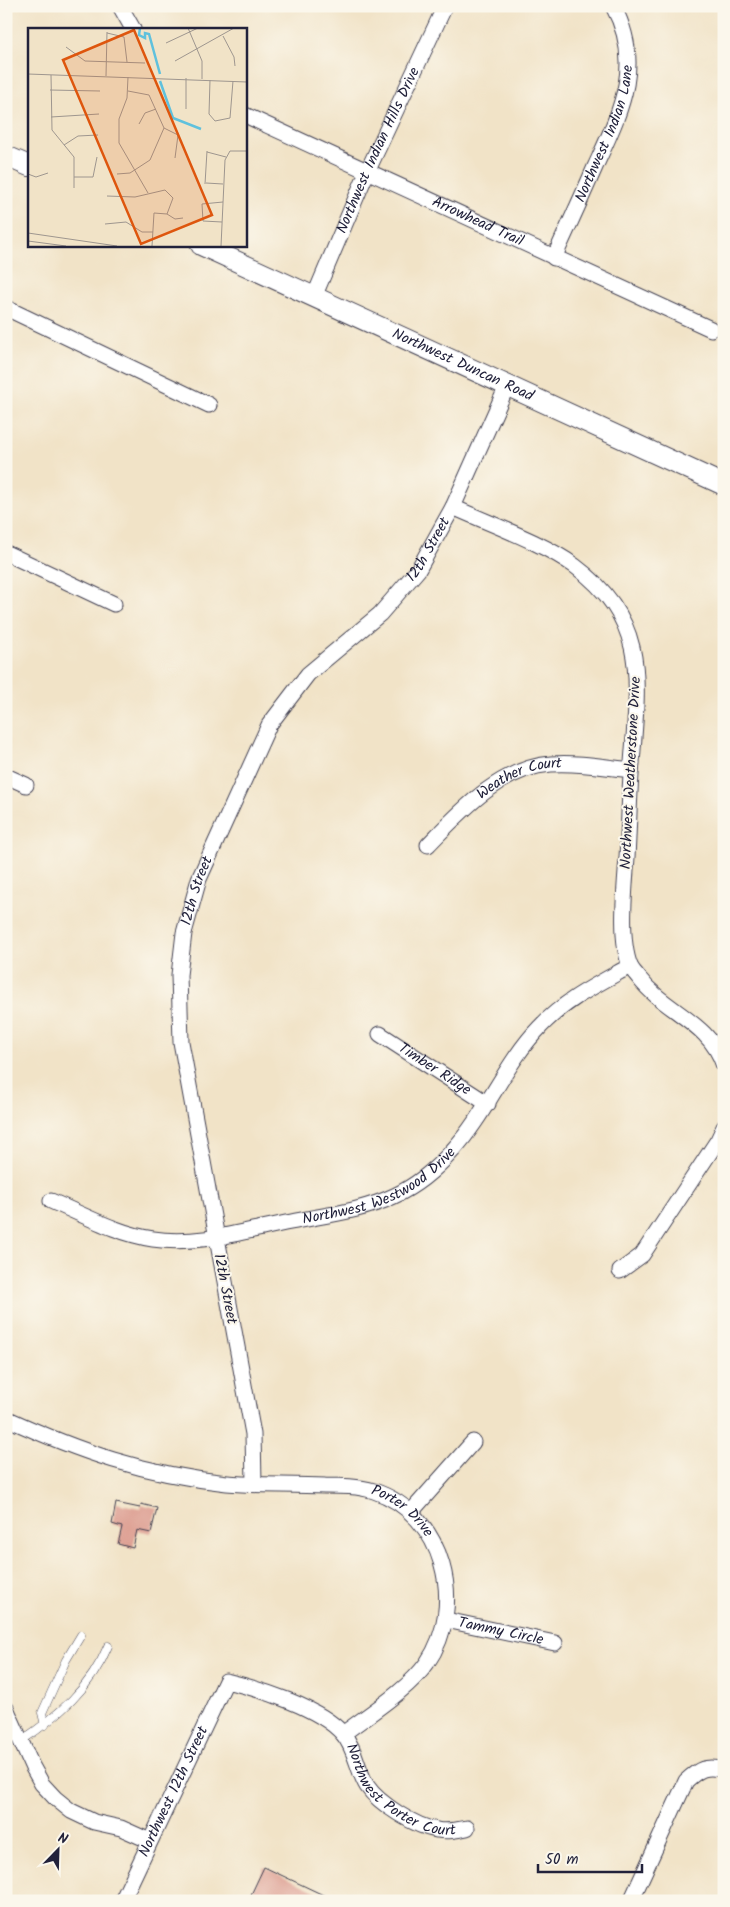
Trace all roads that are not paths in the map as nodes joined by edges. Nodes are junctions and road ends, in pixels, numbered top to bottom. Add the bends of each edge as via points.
1 (120, 6) edge
2 (446, 6) edge
3 (613, 6) edge
4 (132, 28) edge
5 (246, 115) edge
6 (6, 156) edge
7 (28, 166) edge
8 (367, 172) junction
9 (203, 246) edge
10 (554, 258) junction
11 (314, 296) junction
12 (6, 308) edge
13 (711, 329) dead end
14 (507, 386) junction
15 (209, 405) dead end
16 (724, 485) edge
17 (452, 507) junction
18 (6, 553) edge
19 (114, 604) dead end
20 (631, 770) junction
21 (6, 776) edge
22 (26, 785) dead end
23 (428, 845) dead end
24 (630, 966) junction
25 (380, 1034) dead end
26 (724, 1066) edge
27 (488, 1104) junction
28 (724, 1126) edge
29 (51, 1201) dead end
30 (216, 1237) junction
31 (620, 1271) dead end
32 (6, 1418) edge
33 (473, 1442) dead end
34 (254, 1483) junction
35 (411, 1512) junction
36 (446, 1620) junction
37 (81, 1635) dead end
38 (555, 1643) dead end
39 (108, 1646) dead end
40 (6, 1708) edge
41 (45, 1725) junction
42 (344, 1734) junction
43 (21, 1741) junction
44 (724, 1770) edge
45 (467, 1828) dead end
46 (150, 1841) junction
47 (122, 1901) edge
48 (631, 1901) edge

1 - 4 street
2 - 8 street, Northwest Indian Hills Drive
3 - 10 street, Northwest Indian Lane via 622,22 628,58 622,106
5 - 8 street, Arrowhead Trail
6 - 7 street
8 - 10 street, Arrowhead Trail
8 - 11 street, Northwest Indian Hills Drive
9 - 11 street, Northwest Duncan Road
10 - 13 street, Arrowhead Trail
11 - 14 street, Northwest Duncan Road
12 - 15 street
14 - 16 street, Northwest Duncan Road
14 - 17 street, 12th Street
17 - 20 street, Northwest Weatherstone Drive via 555,553 612,601 632,643 636,668
17 - 30 street, 12th Street via 434,544 403,590 380,614 308,674 269,725 199,879 183,941 179,1014 181,1042
18 - 19 street
20 - 23 street, Weather Court via 585,764 549,764 523,771 500,781 478,798
20 - 24 street, Northwest Weatherstone Drive via 623,925
21 - 22 street
24 - 26 street, Northwest Weatherstone Drive via 644,985 712,1040
24 - 27 street, Northwest Westwood Drive via 581,993 539,1027
25 - 27 street, Timber Ridge
27 - 30 street, Northwest Westwood Drive via 469,1132 438,1166 393,1196 344,1211
28 - 31 street via 642,1255
29 - 30 street, Northwest Westwood Drive via 138,1237 171,1241
30 - 34 street, 12th Street via 253,1434
32 - 34 street, Porter Drive via 62,1444 120,1463 193,1478
33 - 35 street
34 - 35 street, Porter Drive via 358,1487 386,1496
35 - 36 street, Porter Drive via 426,1530 444,1568 448,1596
36 - 38 street, Tammy Circle
36 - 42 street, Porter Drive via 426,1666
37 - 41 lane via 42,1713
39 - 41 lane via 102,1662 81,1692
40 - 43 street
41 - 43 lane
42 - 45 street, Northwest Porter Court via 353,1748 367,1786 391,1810 434,1830
42 - 46 street, Northwest 12th Street via 313,1712 226,1681
43 - 46 street via 42,1784 71,1811
44 - 48 street via 711,1766 696,1771 686,1781
46 - 47 street, Northwest 12th Street

